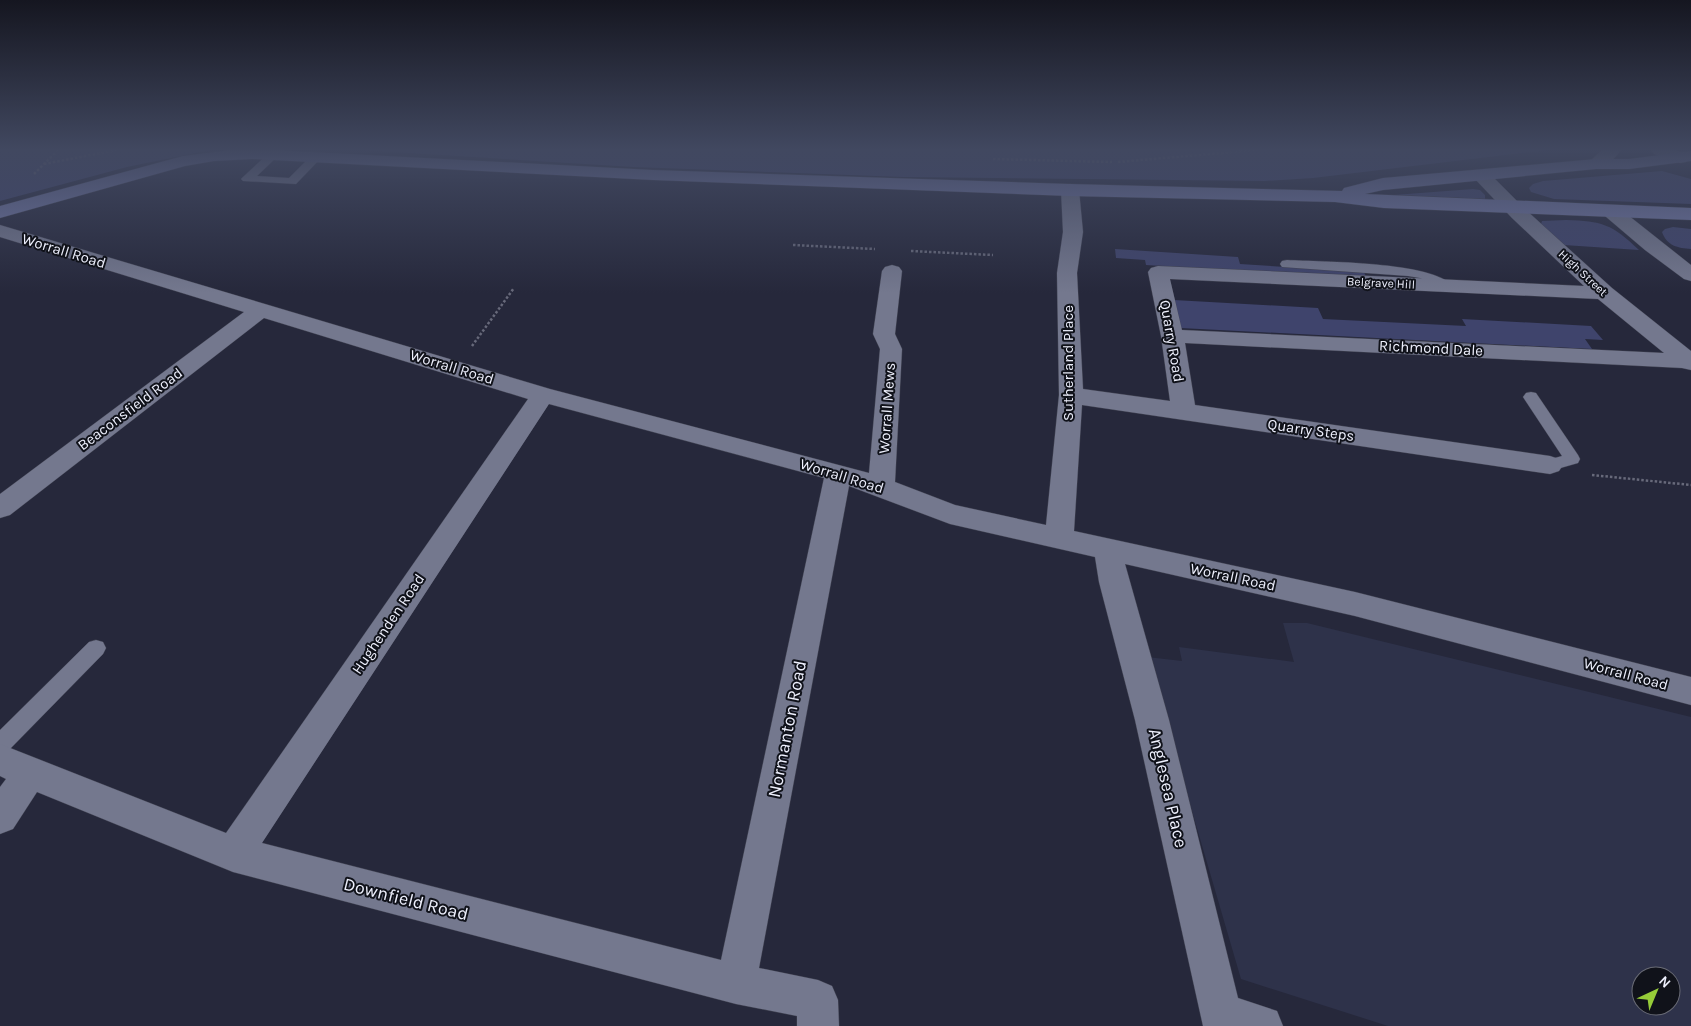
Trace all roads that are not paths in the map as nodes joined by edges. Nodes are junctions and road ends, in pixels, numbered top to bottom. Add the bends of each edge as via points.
1 (51, 198) edge
2 (1071, 198) edge
3 (1350, 198) edge
4 (1503, 198) edge
5 (1512, 207) junction
6 (0, 212) edge
7 (1612, 212) junction
8 (1691, 214) edge
9 (0, 232) edge
10 (1287, 264) dead end
11 (892, 271) dead end
12 (1158, 272) joint
13 (1691, 275) edge
14 (1447, 286) junction
15 (1604, 293) junction
16 (260, 310) junction
17 (1172, 336) junction
18 (1690, 362) edge
19 (543, 395) junction
20 (1071, 395) junction
21 (1531, 397) dead end
22 (1184, 411) junction
23 (1550, 465) joint
24 (838, 473) junction
25 (881, 488) junction
26 (0, 508) edge
27 (1059, 538) junction
28 (1108, 550) junction
29 (96, 648) dead end
30 (1691, 691) edge
31 (0, 744) edge
32 (15, 767) edge
33 (0, 817) edge
34 (233, 854) junction
35 (736, 984) junction
36 (1223, 1020) edge
37 (818, 1026) edge
38 (1262, 1026) edge

1 - 6 main road
2 - 20 street, Sutherland Place via 1072,253 1066,273
3 - 5 main road
4 - 5 street, High Street
5 - 7 main road
5 - 15 street, High Street
7 - 8 main road
7 - 13 street
9 - 16 street, Worrall Road
10 - 14 lane via 1408,272 1424,275
11 - 25 street, Worrall Mews via 884,334 891,350
12 - 14 street, Belgrave Hill
12 - 17 street, Quarry Road
14 - 15 street, Belgrave Hill
15 - 18 street, High Street
16 - 19 street, Worrall Road
16 - 26 street, Beaconsfield Road
17 - 18 street, Richmond Dale
17 - 22 street, Quarry Road
19 - 24 street, Worrall Road
19 - 34 street, Hughenden Road
20 - 22 street, Quarry Steps
20 - 27 street, Sutherland Place
21 - 23 lane via 1572,459
22 - 23 street, Quarry Steps
24 - 25 street, Worrall Road
24 - 35 street, Normanton Road
25 - 27 street, Worrall Road via 950,514
27 - 28 street, Worrall Road
28 - 30 street, Worrall Road via 1355,604
28 - 36 street, Anglesea Place
29 - 31 lane
32 - 33 street, Downfield Road
32 - 34 street, Downfield Road
34 - 35 street, Downfield Road
35 - 37 street, Downfield Road via 818,1000
36 - 38 street

